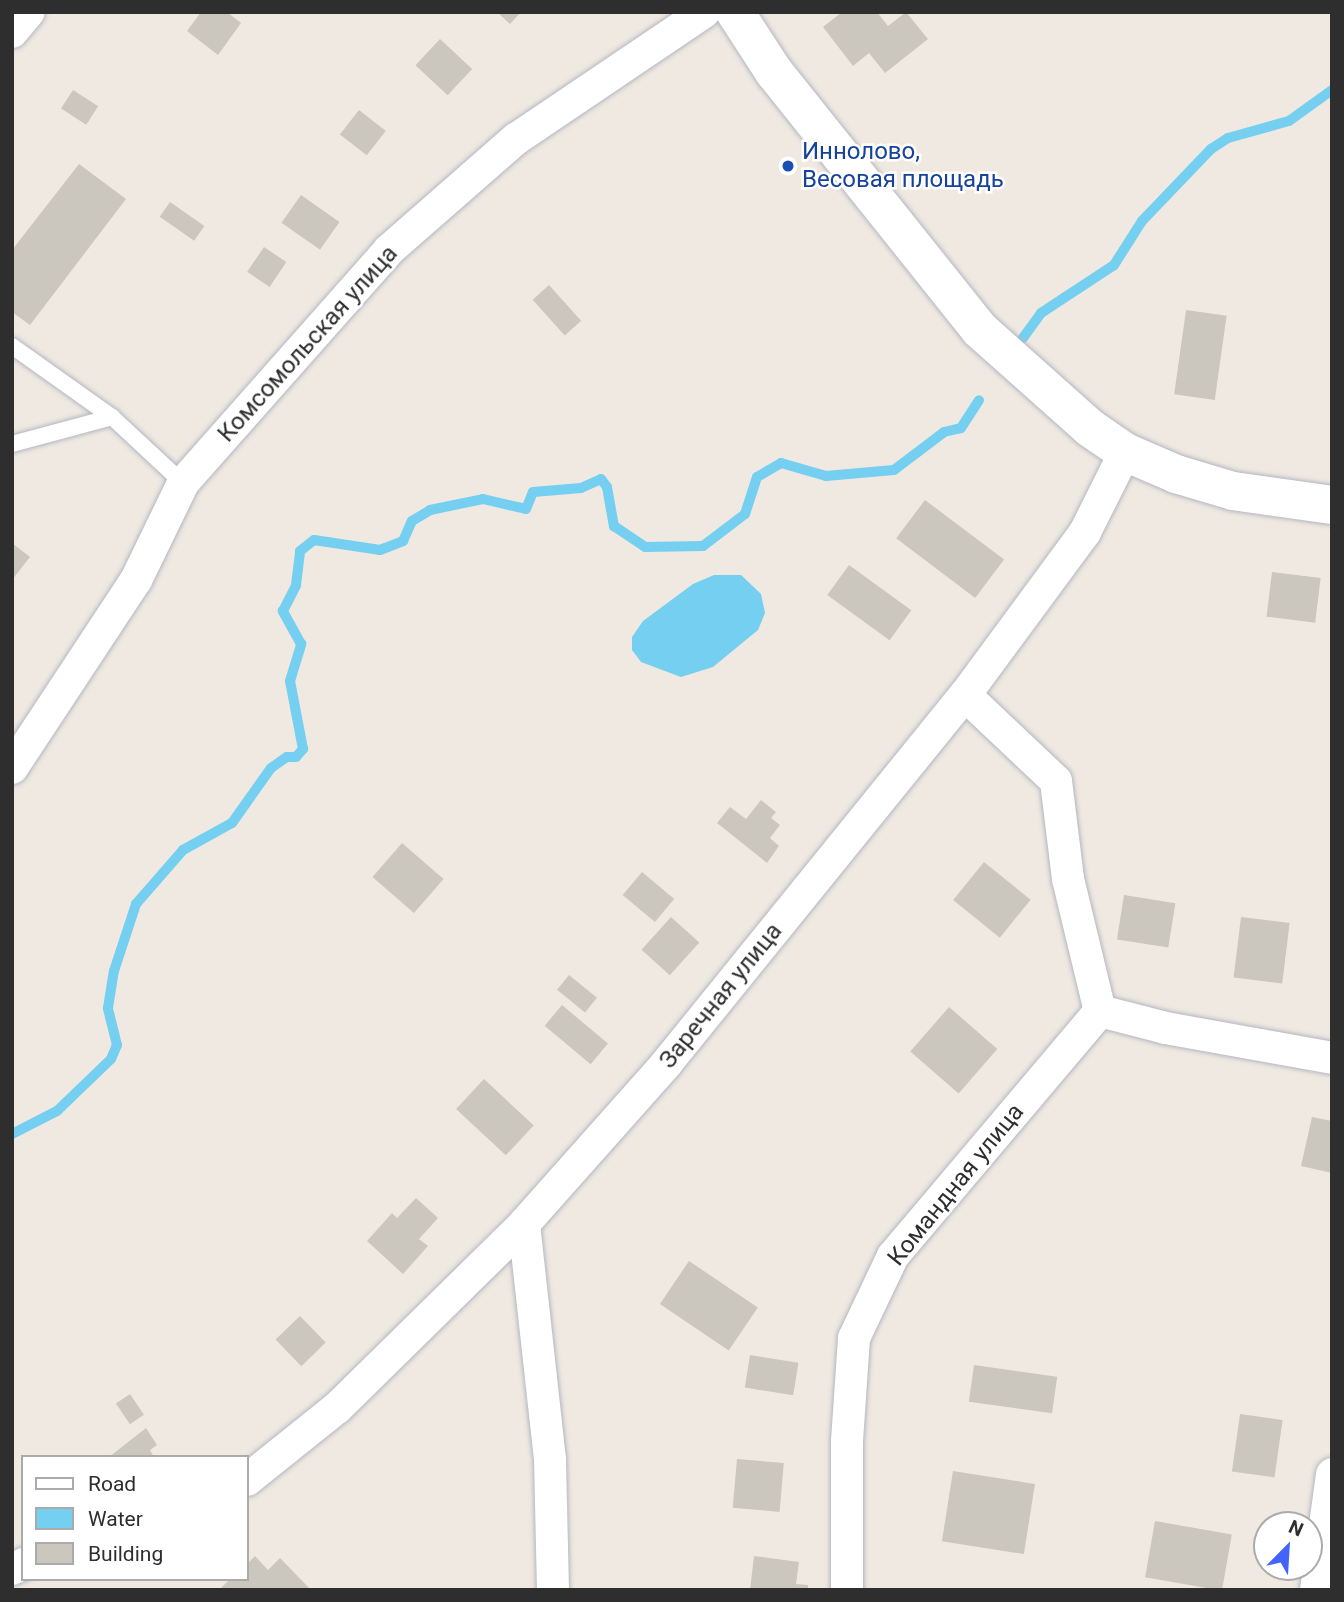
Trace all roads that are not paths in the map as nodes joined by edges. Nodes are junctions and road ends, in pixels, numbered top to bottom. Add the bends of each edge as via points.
1 (29, 12) edge
2 (704, 12) edge
3 (735, 12) edge
4 (12, 32) edge
5 (12, 346) edge
6 (112, 417) junction
7 (12, 444) edge
8 (1125, 452) junction
9 (183, 483) junction
10 (1332, 505) edge
11 (965, 695) junction
12 (12, 768) edge
13 (1100, 1011) junction
14 (1332, 1058) edge
15 (524, 1224) junction
16 (1332, 1474) edge
17 (248, 1479) edge
18 (553, 1590) edge
19 (847, 1590) edge
20 (1316, 1590) edge

1 - 4 street
2 - 9 street, Комсомольская улица via 516,139 389,250
3 - 8 main road via 774,72 979,329 1045,390
5 - 6 lane
6 - 7 lane
6 - 9 lane
8 - 10 main road via 1233,491
8 - 11 street, Заречная улица via 1085,532
9 - 12 street, Комсомольская улица via 136,580
11 - 13 street via 1056,781 1068,879
11 - 15 street, Заречная улица via 666,1065
13 - 14 street via 1166,1028
13 - 19 street, Командная улица via 893,1256 854,1338 846,1441
15 - 17 street, Заречная улица via 337,1408
15 - 18 street via 550,1459
16 - 20 street

